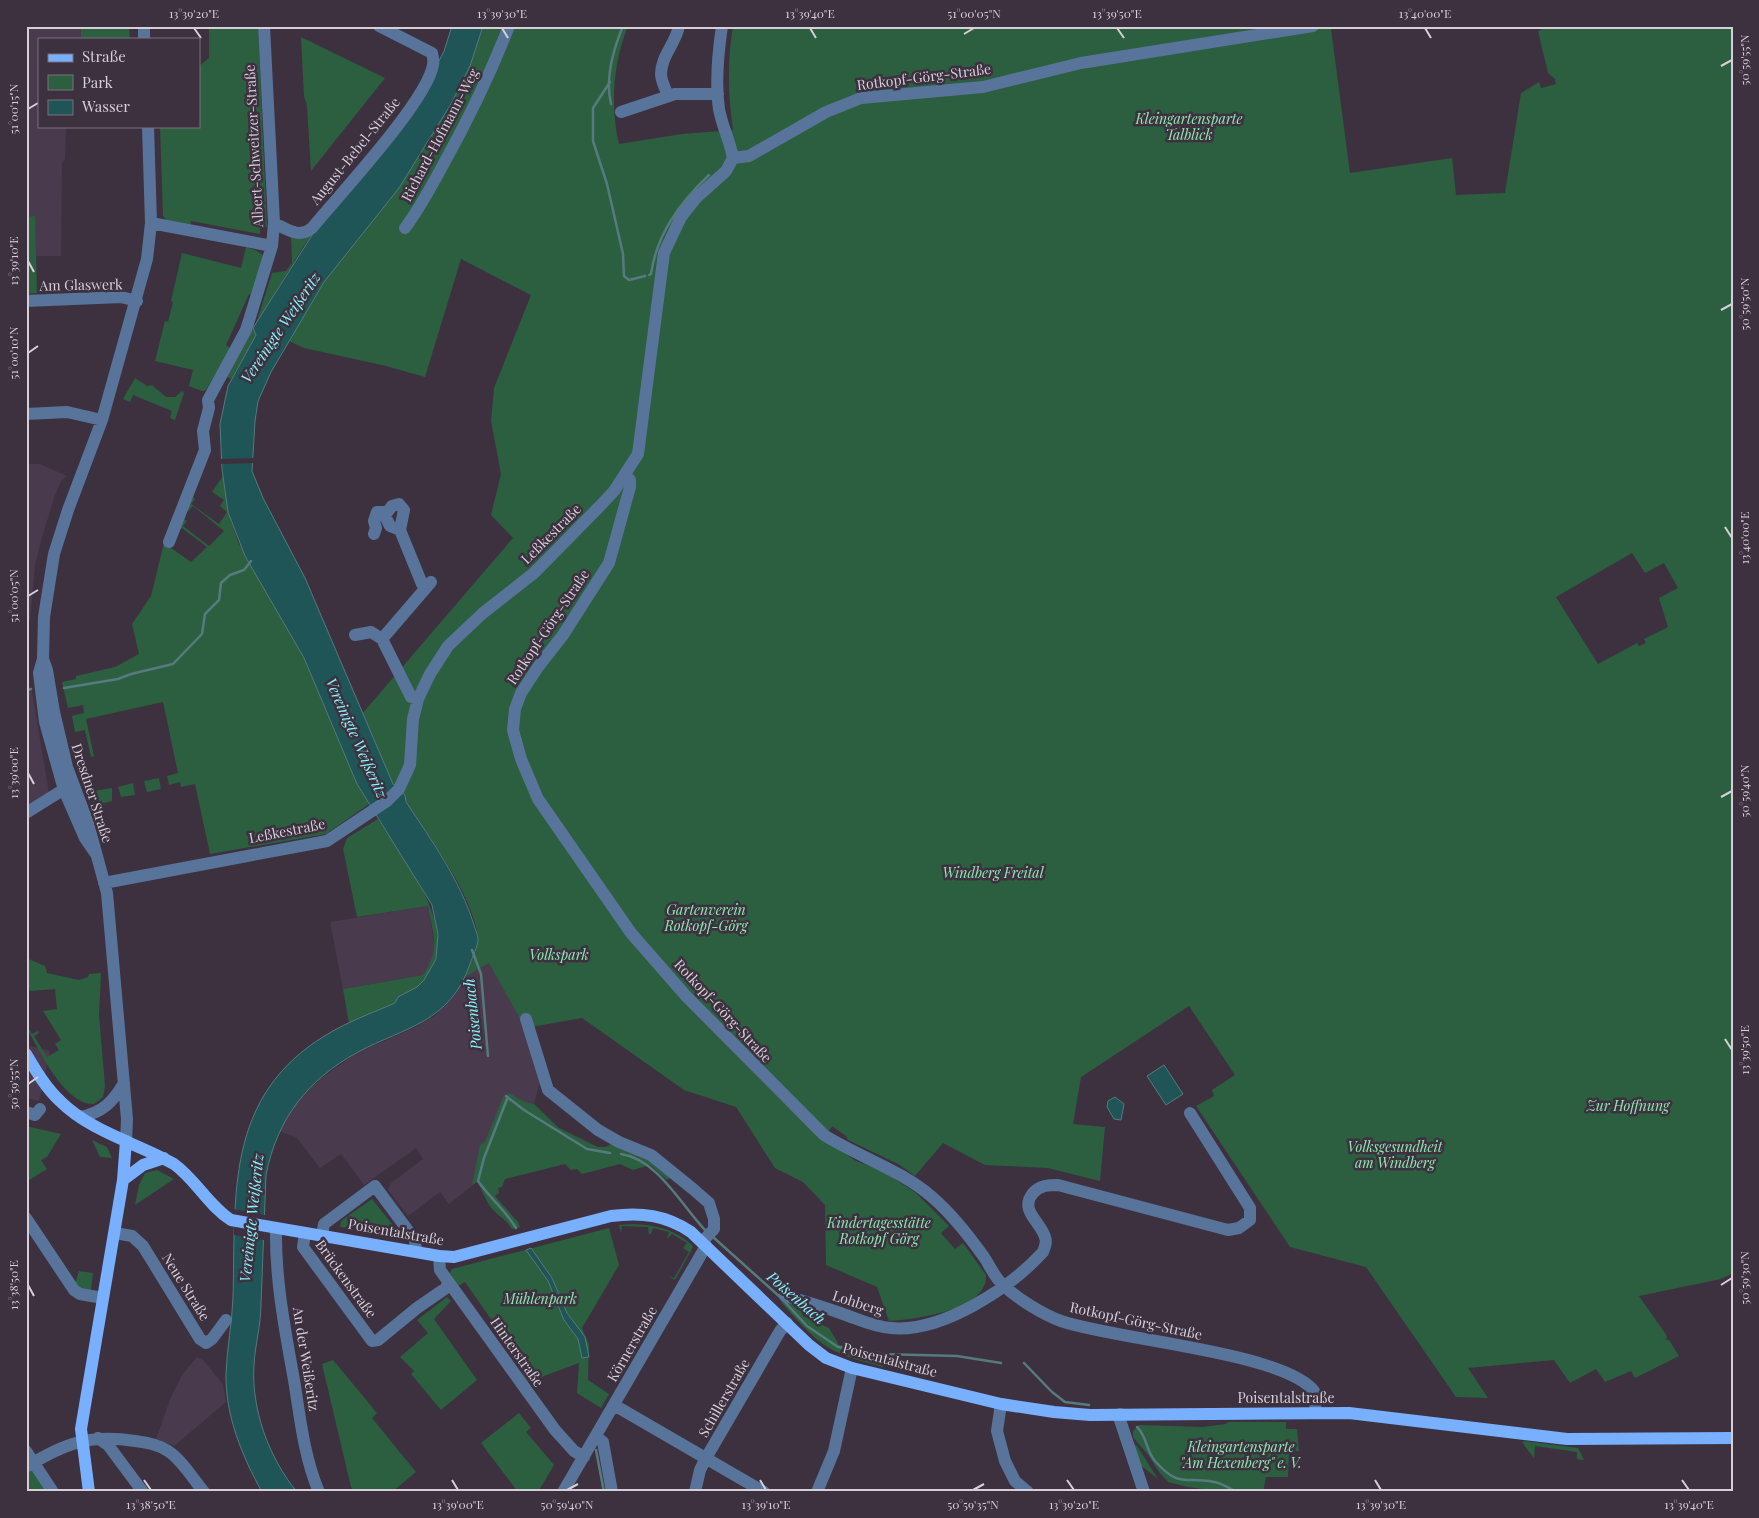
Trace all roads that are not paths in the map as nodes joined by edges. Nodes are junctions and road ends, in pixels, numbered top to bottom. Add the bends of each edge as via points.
1 (264, 26) edge
2 (379, 26) edge
3 (509, 26) edge
4 (679, 26) edge
5 (722, 26) edge
6 (1314, 26) edge
7 (718, 94) junction
8 (668, 96) junction
9 (621, 112) dead end
10 (148, 128) edge
11 (733, 158) junction
12 (152, 223) junction
13 (274, 223) junction
14 (405, 228) dead end
15 (272, 246) junction
16 (26, 301) edge
17 (137, 301) junction
18 (26, 414) edge
19 (102, 420) junction
20 (625, 475) junction
21 (385, 515) junction
22 (400, 530) junction
23 (374, 534) dead end
24 (168, 542) dead end
25 (355, 635) dead end
26 (382, 639) junction
27 (418, 699) junction
28 (68, 789) junction
29 (26, 813) edge
30 (104, 883) junction
31 (526, 1019) dead end
32 (26, 1054) edge
33 (124, 1083) junction
34 (40, 1109) dead end
35 (26, 1112) edge
36 (1190, 1113) dead end
37 (80, 1117) junction
38 (126, 1141) junction
39 (164, 1158) junction
40 (124, 1180) junction
41 (26, 1218) edge
42 (270, 1227) junction
43 (115, 1233) junction
44 (305, 1233) junction
45 (322, 1235) junction
46 (707, 1239) junction
47 (416, 1252) junction
48 (439, 1256) junction
49 (448, 1282) junction
50 (1003, 1285) junction
51 (785, 1296) dead end
52 (103, 1298) junction
53 (226, 1320) dead end
54 (787, 1323) junction
55 (852, 1368) junction
56 (1001, 1404) junction
57 (614, 1405) junction
58 (1316, 1413) junction
59 (1120, 1414) junction
60 (596, 1436) junction
61 (98, 1438) junction
62 (1733, 1438) edge
63 (81, 1441) junction
64 (26, 1450) edge
65 (584, 1457) junction
66 (706, 1458) junction
67 (30, 1465) edge
68 (53, 1492) edge
69 (89, 1492) edge
70 (143, 1492) edge
71 (204, 1492) edge
72 (319, 1492) edge
73 (563, 1492) edge
74 (612, 1492) edge
75 (695, 1492) edge
76 (764, 1492) edge
77 (817, 1492) edge
78 (1028, 1492) edge
79 (1144, 1492) edge

1 - 13 street, Albert-Schweitzer-Straße
2 - 13 street, August-Bebel-Straße via 432,54 434,64 419,94 402,120 312,228 299,234
3 - 14 street, Richard-Hofmann-Weg via 470,116
4 - 8 street via 666,52 660,74
5 - 7 street
6 - 11 street, Rotkopf-Görg-Straße via 1081,63 983,87 882,94 850,102 795,128 749,156
7 - 8 street
7 - 11 street via 719,110
8 - 9 street
10 - 12 street, Dresdner Straße
11 - 20 street via 726,171 696,198 681,217 664,252 638,454
12 - 15 street
12 - 17 street, Dresdner Straße
13 - 15 street, Albert-Schweitzer-Straße
15 - 24 street, Albert-Schweitzer-Straße via 246,330 208,400 210,408 203,431 205,450
16 - 17 street, Am Glaswerk via 121,297
17 - 19 street, Dresdner Straße
18 - 19 street via 67,412
19 - 28 street, Dresdner Straße via 54,554 44,617 43,659 48,670
20 - 27 street, Leßkestraße via 608,497 534,573 483,613 448,646
20 - 50 street, Rotkopf-Görg-Straße via 630,480 630,487 609,563 563,636 521,693 515,709 513,730 538,799 627,927 686,996 824,1135 932,1197 962,1229
21 - 22 street via 390,526
21 - 22 street via 392,506 399,504 404,510
21 - 23 street via 384,512 376,512
22 - 26 street via 422,584 429,585
25 - 26 street via 371,632
26 - 27 street via 411,697
27 - 30 street, Leßkestraße via 413,719 410,766 399,789 373,811 327,841
28 - 29 street
28 - 30 street, Dresdner Straße via 88,823
30 - 33 street, Dresdner Straße
31 - 46 street via 548,1090 598,1130 651,1154 710,1203 714,1229
32 - 37 main road, Poisentalstraße via 54,1096
33 - 37 street via 108,1106
33 - 38 street, Dresdner Straße
34 - 35 street via 35,1115
36 - 50 street, Lohberg via 1250,1208 1250,1220 1239,1228 1228,1230 1058,1185 1046,1185 1037,1189 1028,1205 1045,1237 1043,1252 1013,1280
37 - 38 main road, Poisentalstraße
38 - 39 main road, Poisentalstraße
38 - 40 main road
39 - 40 main road via 143,1165
39 - 42 main road, Poisentalstraße via 184,1172 218,1210 234,1221
40 - 43 main road
41 - 52 street via 74,1290
42 - 44 main road, Poisentalstraße
42 - 72 street, An der Weißeritz via 304,1438
43 - 52 main road
43 - 53 street, Neue Straße via 132,1236 143,1246 200,1339 206,1343 212,1339
44 - 45 main road, Poisentalstraße
44 - 49 street, Brückenstraße via 303,1247 372,1341 378,1340 446,1288
45 - 47 main road, Poisentalstraße
45 - 47 street via 324,1224 375,1186 415,1240
46 - 48 main road, Poisentalstraße via 657,1215 630,1214 588,1221 454,1257
46 - 54 main road, Poisentalstraße
46 - 57 street, Körnerstraße
47 - 48 main road, Poisentalstraße
48 - 49 street, Hinterstraße via 440,1270
49 - 65 street, Hinterstraße via 555,1430
50 - 51 street, Lohberg via 959,1313 923,1326 907,1328 878,1326
50 - 58 street, Rotkopf-Görg-Straße via 1062,1321 1098,1331 1234,1356 1300,1378 1314,1390
52 - 63 main road
54 - 55 main road, Poisentalstraße via 826,1358
54 - 66 street, Schillerstraße
55 - 56 main road, Poisentalstraße
55 - 77 street via 834,1451
56 - 59 main road, Poisentalstraße via 1054,1412
56 - 78 street via 997,1431 1005,1461 1015,1481
57 - 60 street, Körnerstraße
57 - 66 street
58 - 59 main road, Poisentalstraße
58 - 62 main road, Poisentalstraße via 1349,1413 1568,1439
59 - 79 street
60 - 65 street, Körnerstraße
60 - 74 street via 603,1442
61 - 63 street
61 - 70 street via 108,1445
61 - 71 street via 154,1444 166,1450
63 - 67 street
63 - 69 main road
64 - 67 street
65 - 73 street, Körnerstraße
66 - 75 street, Schillerstraße
66 - 76 street
67 - 68 street

